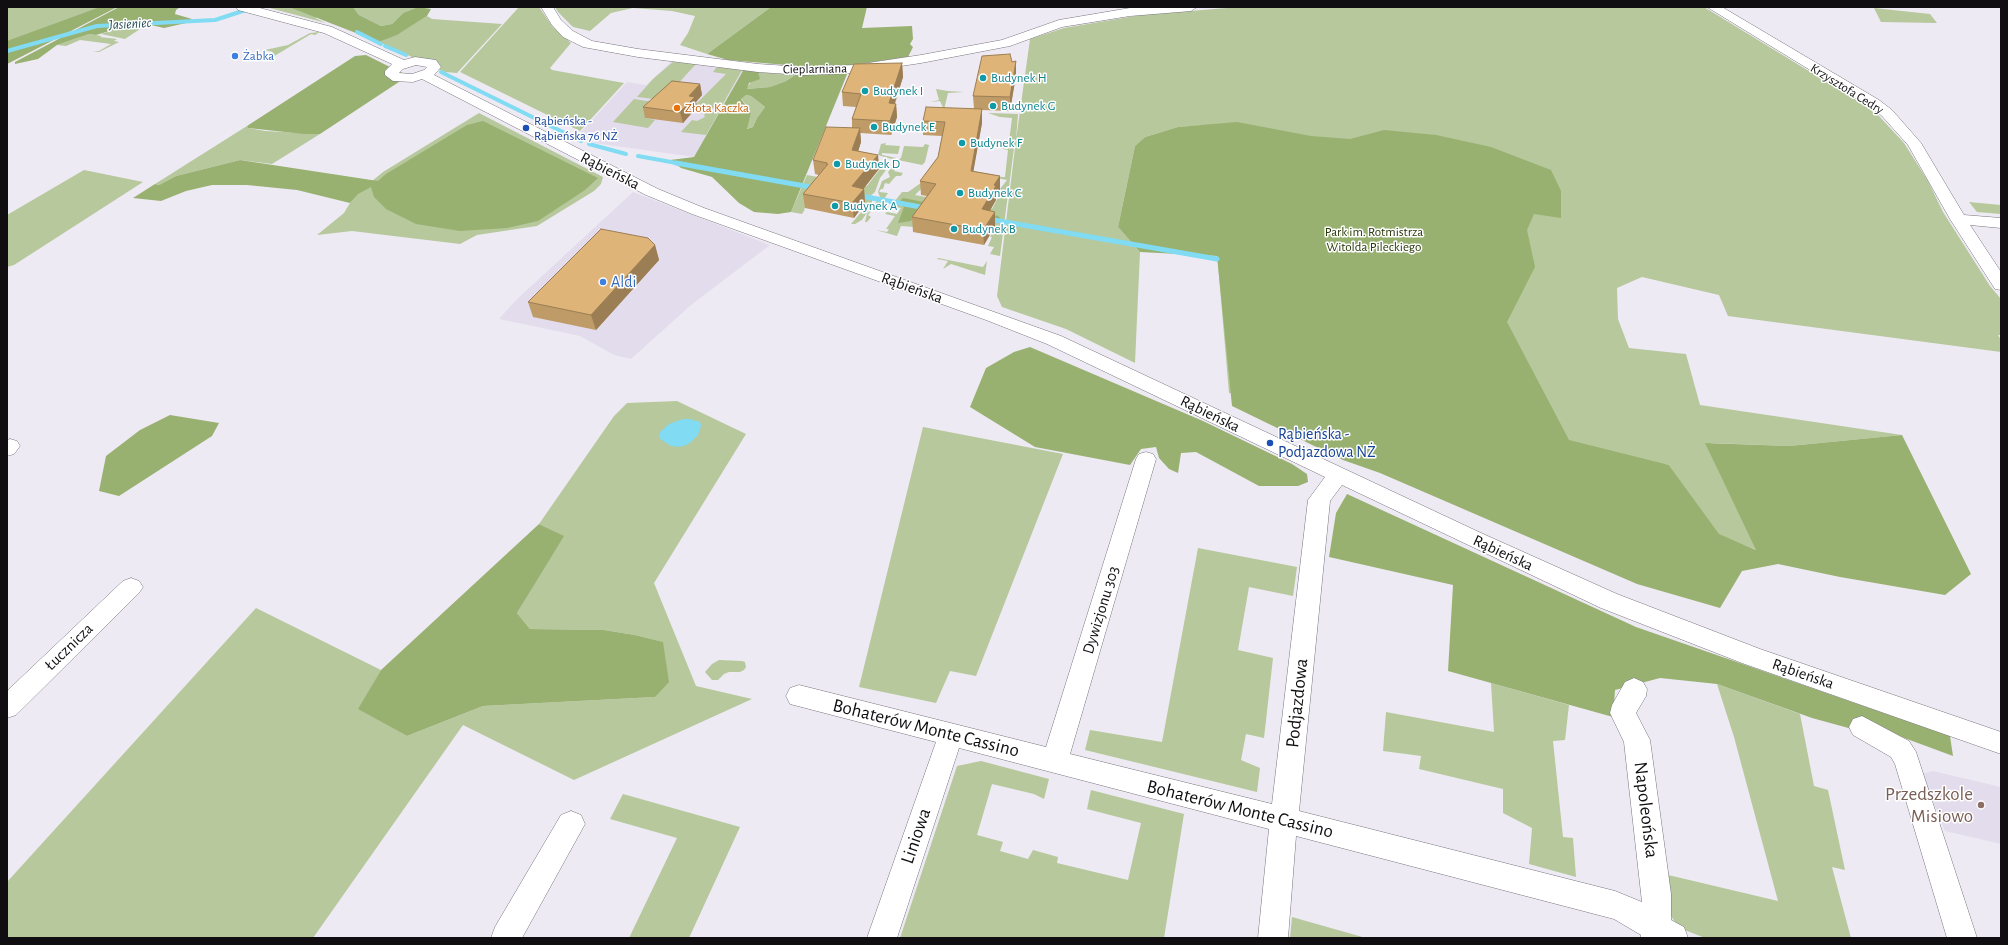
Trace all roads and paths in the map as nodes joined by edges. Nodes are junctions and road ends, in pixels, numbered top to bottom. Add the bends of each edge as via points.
1 (242, 7) edge
2 (547, 7) edge
3 (1191, 7) edge
4 (1713, 7) edge
5 (1958, 219) junction
6 (2001, 223) edge
7 (2001, 285) edge
8 (1146, 459) dead end
9 (1338, 475) junction
10 (131, 587) dead end
11 (1634, 689) dead end
12 (799, 696) dead end
13 (7, 707) edge
14 (1862, 727) dead end
15 (951, 735) junction
16 (2001, 743) edge
17 (1055, 761) junction
18 (1284, 820) junction
19 (571, 824) dead end
20 (1662, 935) edge
21 (506, 938) edge
22 (882, 938) edge
23 (1273, 938) edge
24 (1962, 938) edge

1 - 9 street, Rąbieńska via 328,30 402,64 392,71 394,77 408,79 424,75 652,192 698,211 1054,340
2 - 3 street, Cieplarniana via 556,22 568,34 588,44 638,53 803,71 855,69 908,61 1005,43 1059,24 1130,12
4 - 5 street, Krzysztofa Cedry via 1887,113 1914,143
5 - 6 street
5 - 7 street, Krzysztofa Cedry
8 - 17 street, Dywizjonu 303
9 - 16 street, Rąbieńska via 1473,539 1650,617 1751,656
9 - 18 street, Podjazdowa via 1320,500
10 - 13 street, Łucznicza
11 - 20 street, Napoleońska via 1633,696 1623,712 1637,740
12 - 15 street, Bohaterów Monte Cassino
14 - 24 street via 1900,749 1906,760
15 - 17 street, Bohaterów Monte Cassino
15 - 22 street, Liniowa
17 - 18 street, Bohaterów Monte Cassino
18 - 20 street, Bohaterów Monte Cassino via 1615,905 1634,913
18 - 23 street, Podjazdowa
19 - 21 street

